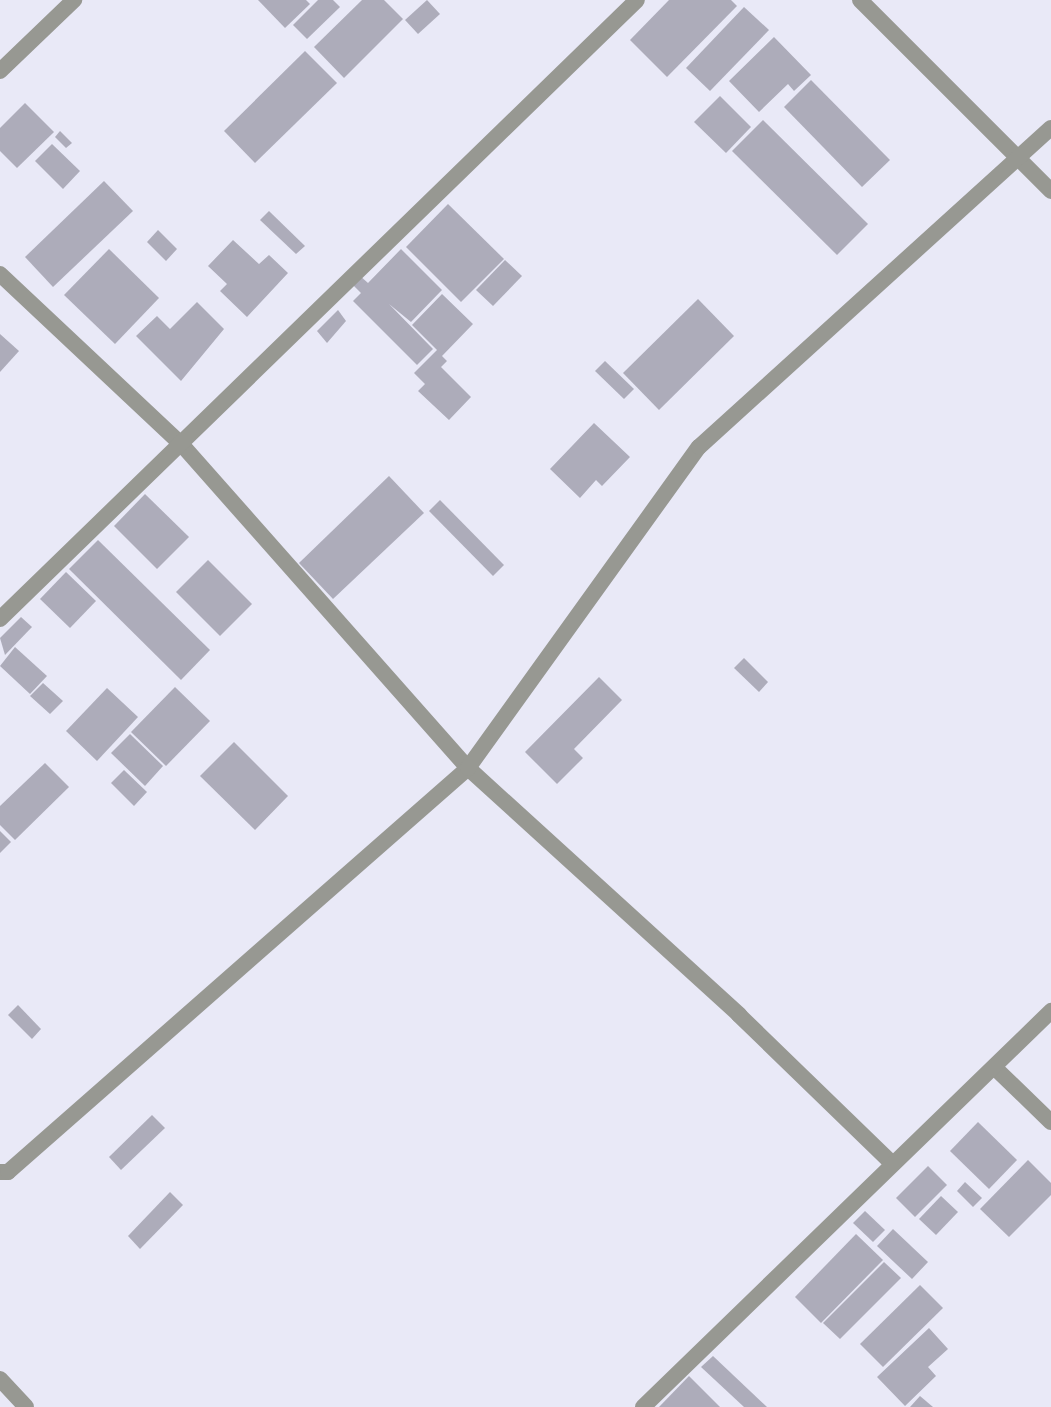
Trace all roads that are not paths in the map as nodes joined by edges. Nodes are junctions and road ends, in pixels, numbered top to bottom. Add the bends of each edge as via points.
1 (74, 0) edge
2 (637, 0) edge
3 (860, 0) edge
4 (0, 71) edge
5 (1051, 128) edge
6 (1018, 158) junction
7 (1051, 191) edge
8 (0, 274) edge
9 (183, 446) junction
10 (0, 619) edge
11 (468, 768) junction
12 (1051, 1011) edge
13 (994, 1067) junction
14 (1051, 1122) edge
15 (893, 1164) junction
16 (0, 1172) edge
17 (0, 1379) edge
18 (26, 1407) edge
19 (643, 1407) edge

1 - 4 street
2 - 9 street
3 - 6 street
5 - 6 street
6 - 7 street
6 - 11 street via 699,447
8 - 9 street
9 - 10 street
9 - 11 street
11 - 15 street via 739,1015
11 - 16 street via 20,1162
12 - 13 street
13 - 14 street
13 - 15 street
15 - 19 street
17 - 18 street

